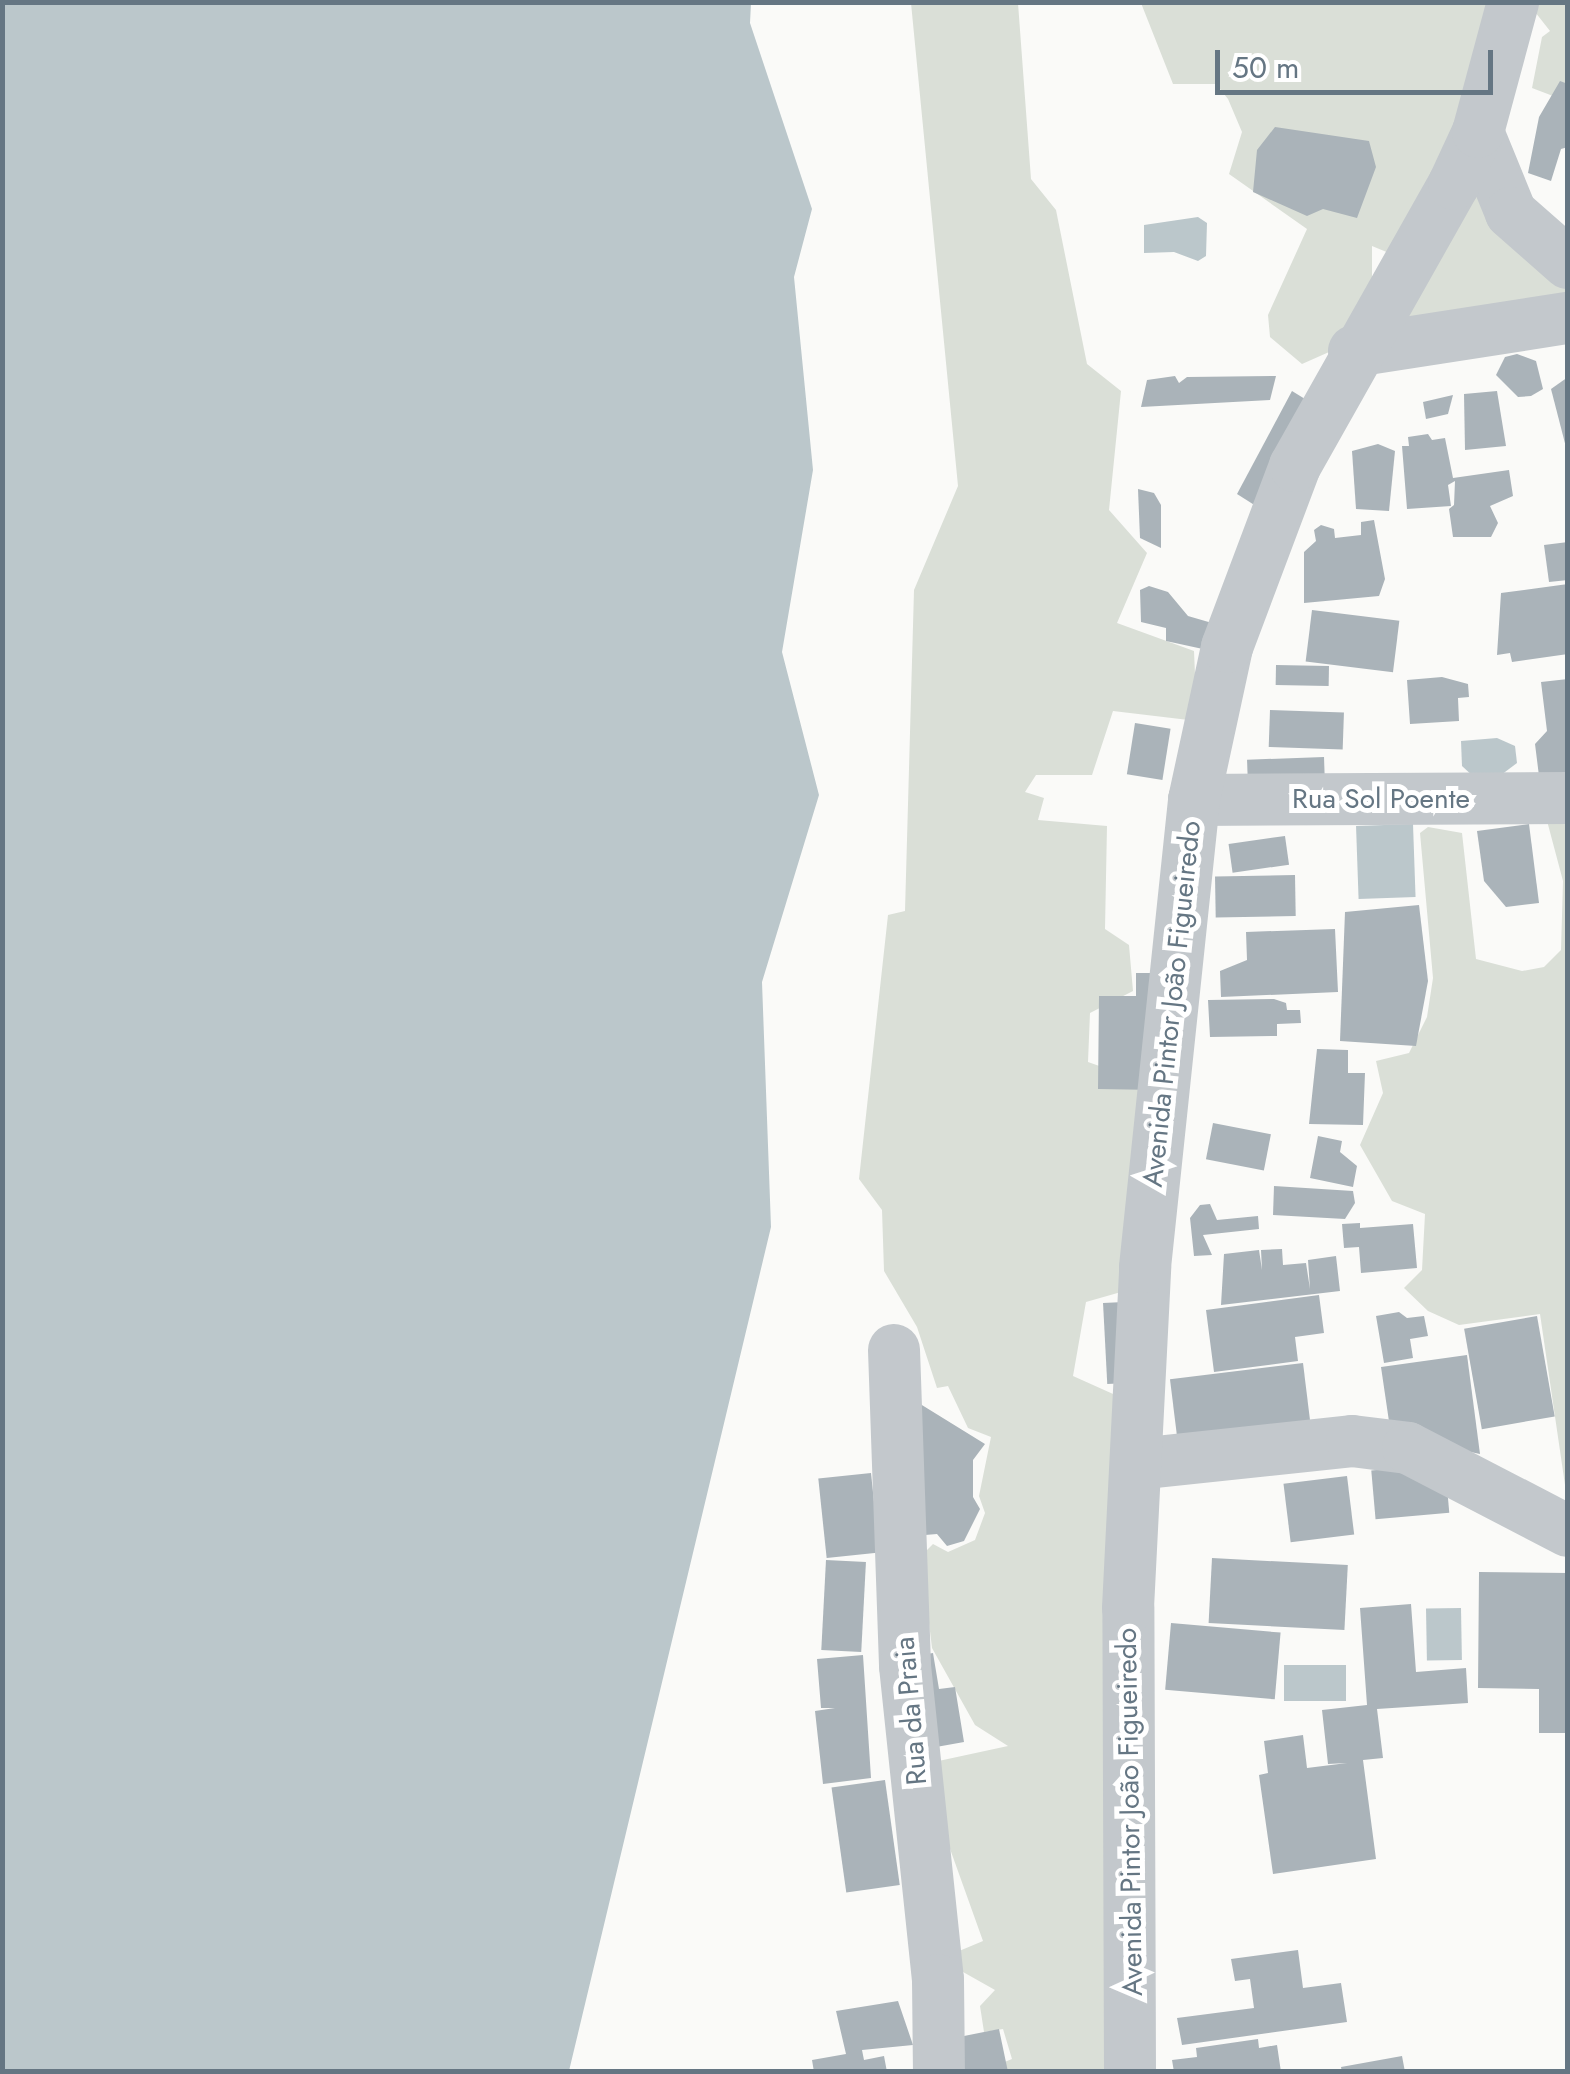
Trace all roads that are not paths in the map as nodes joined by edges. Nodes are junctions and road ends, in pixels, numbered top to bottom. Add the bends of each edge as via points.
1 (1513, 2) edge
2 (1478, 132) junction
3 (1568, 263) edge
4 (1568, 318) edge
5 (1354, 352) junction
6 (1568, 798) edge
7 (1194, 800) junction
8 (894, 1350) dead end
9 (1137, 1464) junction
10 (1568, 1531) edge
11 (939, 2072) edge
12 (1130, 2072) edge

1 - 2 street, Avenida Pintor João Figueiredo
2 - 3 street via 1511,213
2 - 5 street, Avenida Pintor João Figueiredo
4 - 5 street
5 - 7 street, Avenida Pintor João Figueiredo via 1295,466 1227,648
6 - 7 street, Rua Sol Poente
7 - 9 street, Avenida Pintor João Figueiredo via 1147,1248
8 - 11 street, Rua da Praia via 905,1666 938,1980
9 - 10 street via 1352,1441 1408,1448
9 - 12 street, Avenida Pintor João Figueiredo via 1128,1608

